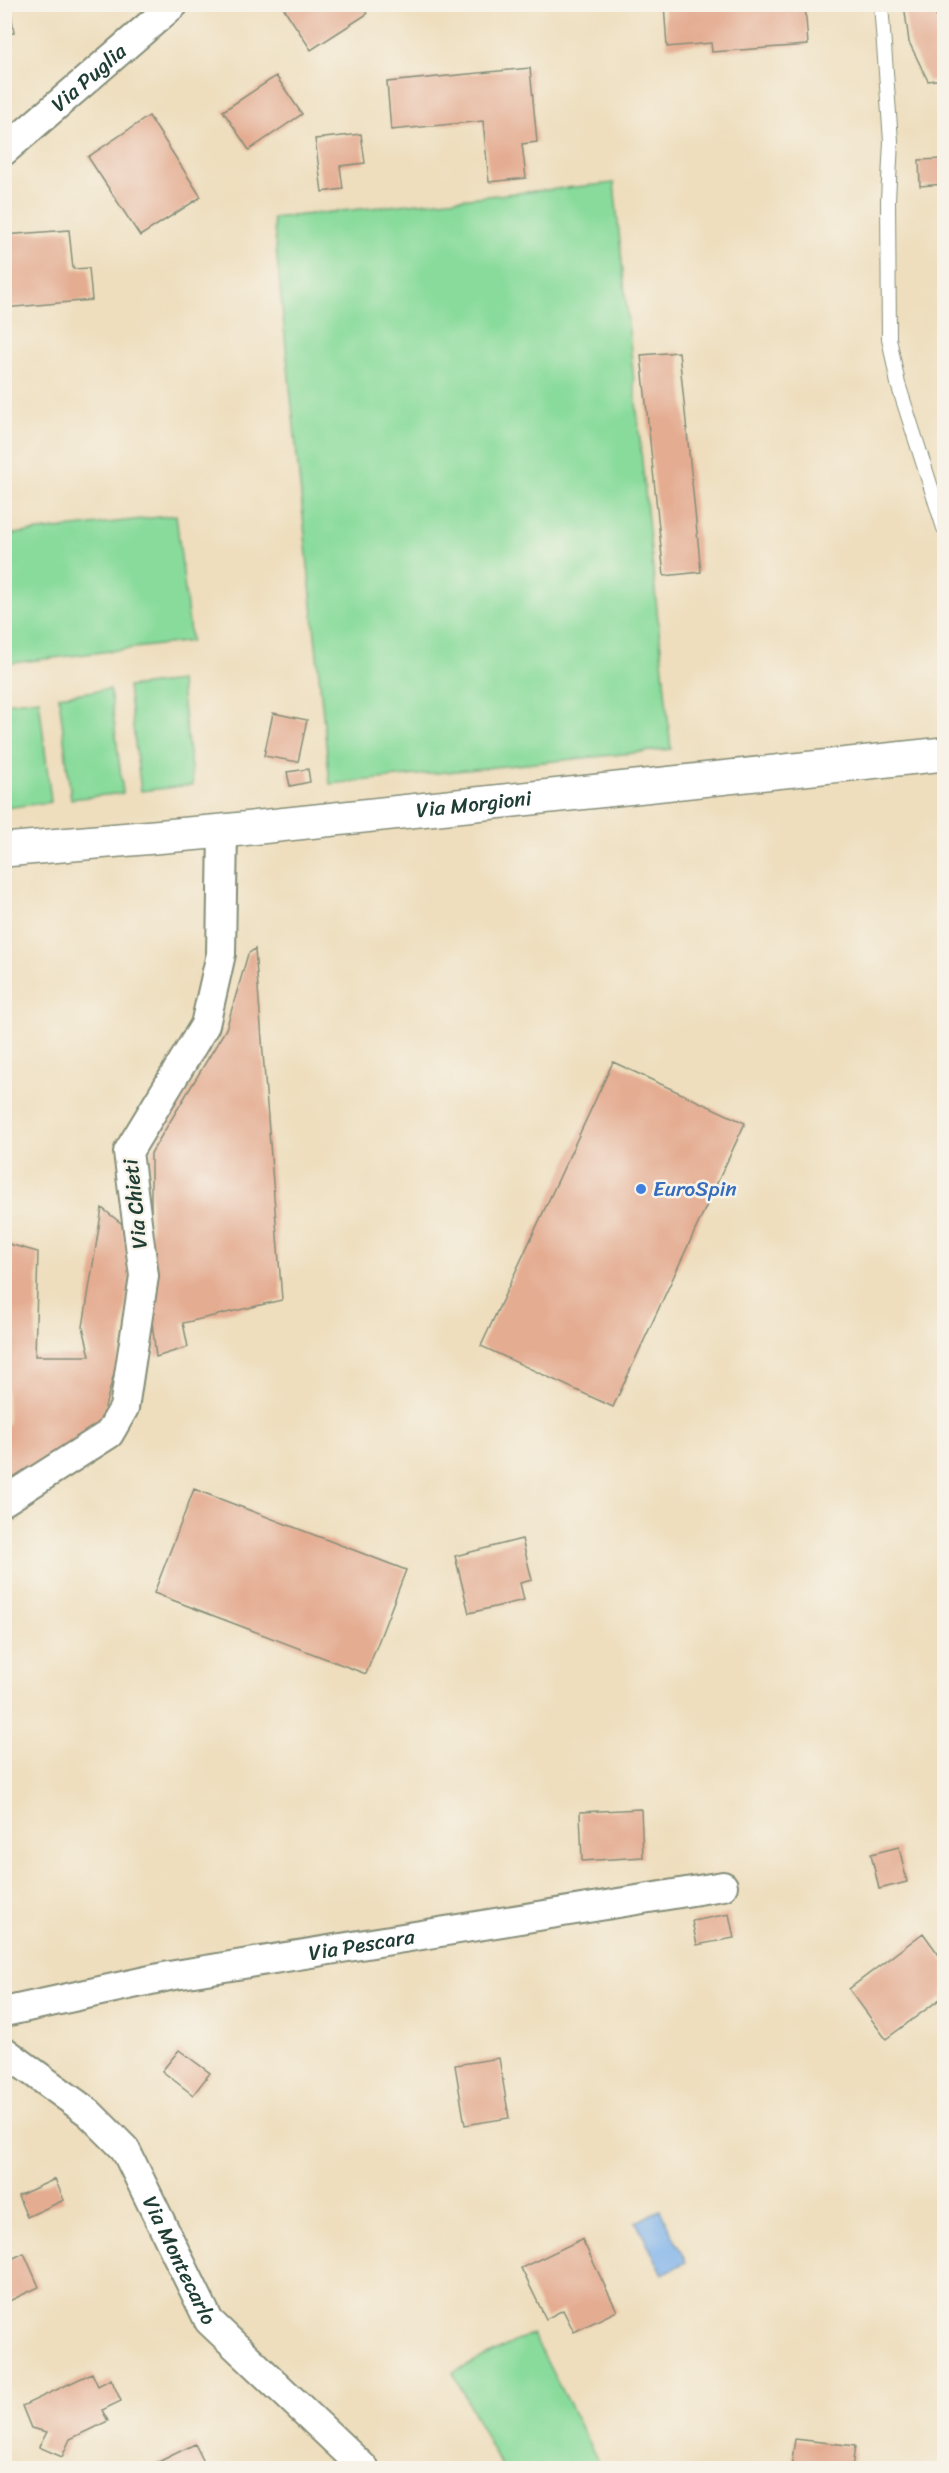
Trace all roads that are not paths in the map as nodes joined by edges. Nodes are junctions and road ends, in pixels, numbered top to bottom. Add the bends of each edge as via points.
1 (174, 4) edge
2 (881, 4) edge
3 (4, 151) edge
4 (945, 528) edge
5 (945, 754) edge
6 (223, 831) junction
7 (4, 850) edge
8 (4, 1502) edge
9 (723, 1886) dead end
10 (4, 2012) edge
11 (4, 2051) edge
12 (364, 2469) edge

1 - 3 street, Via Puglia
2 - 4 lane via 891,141 889,338 898,384
5 - 6 main road, Via Morgioni
6 - 7 main road, Via Morgioni
6 - 8 street, Via Chieti via 221,954 205,1025 128,1152 144,1276 124,1408 109,1434
9 - 10 street, Via Pescara via 169,1976
11 - 12 street, Via Montecarlo via 89,2113 125,2149 209,2321

